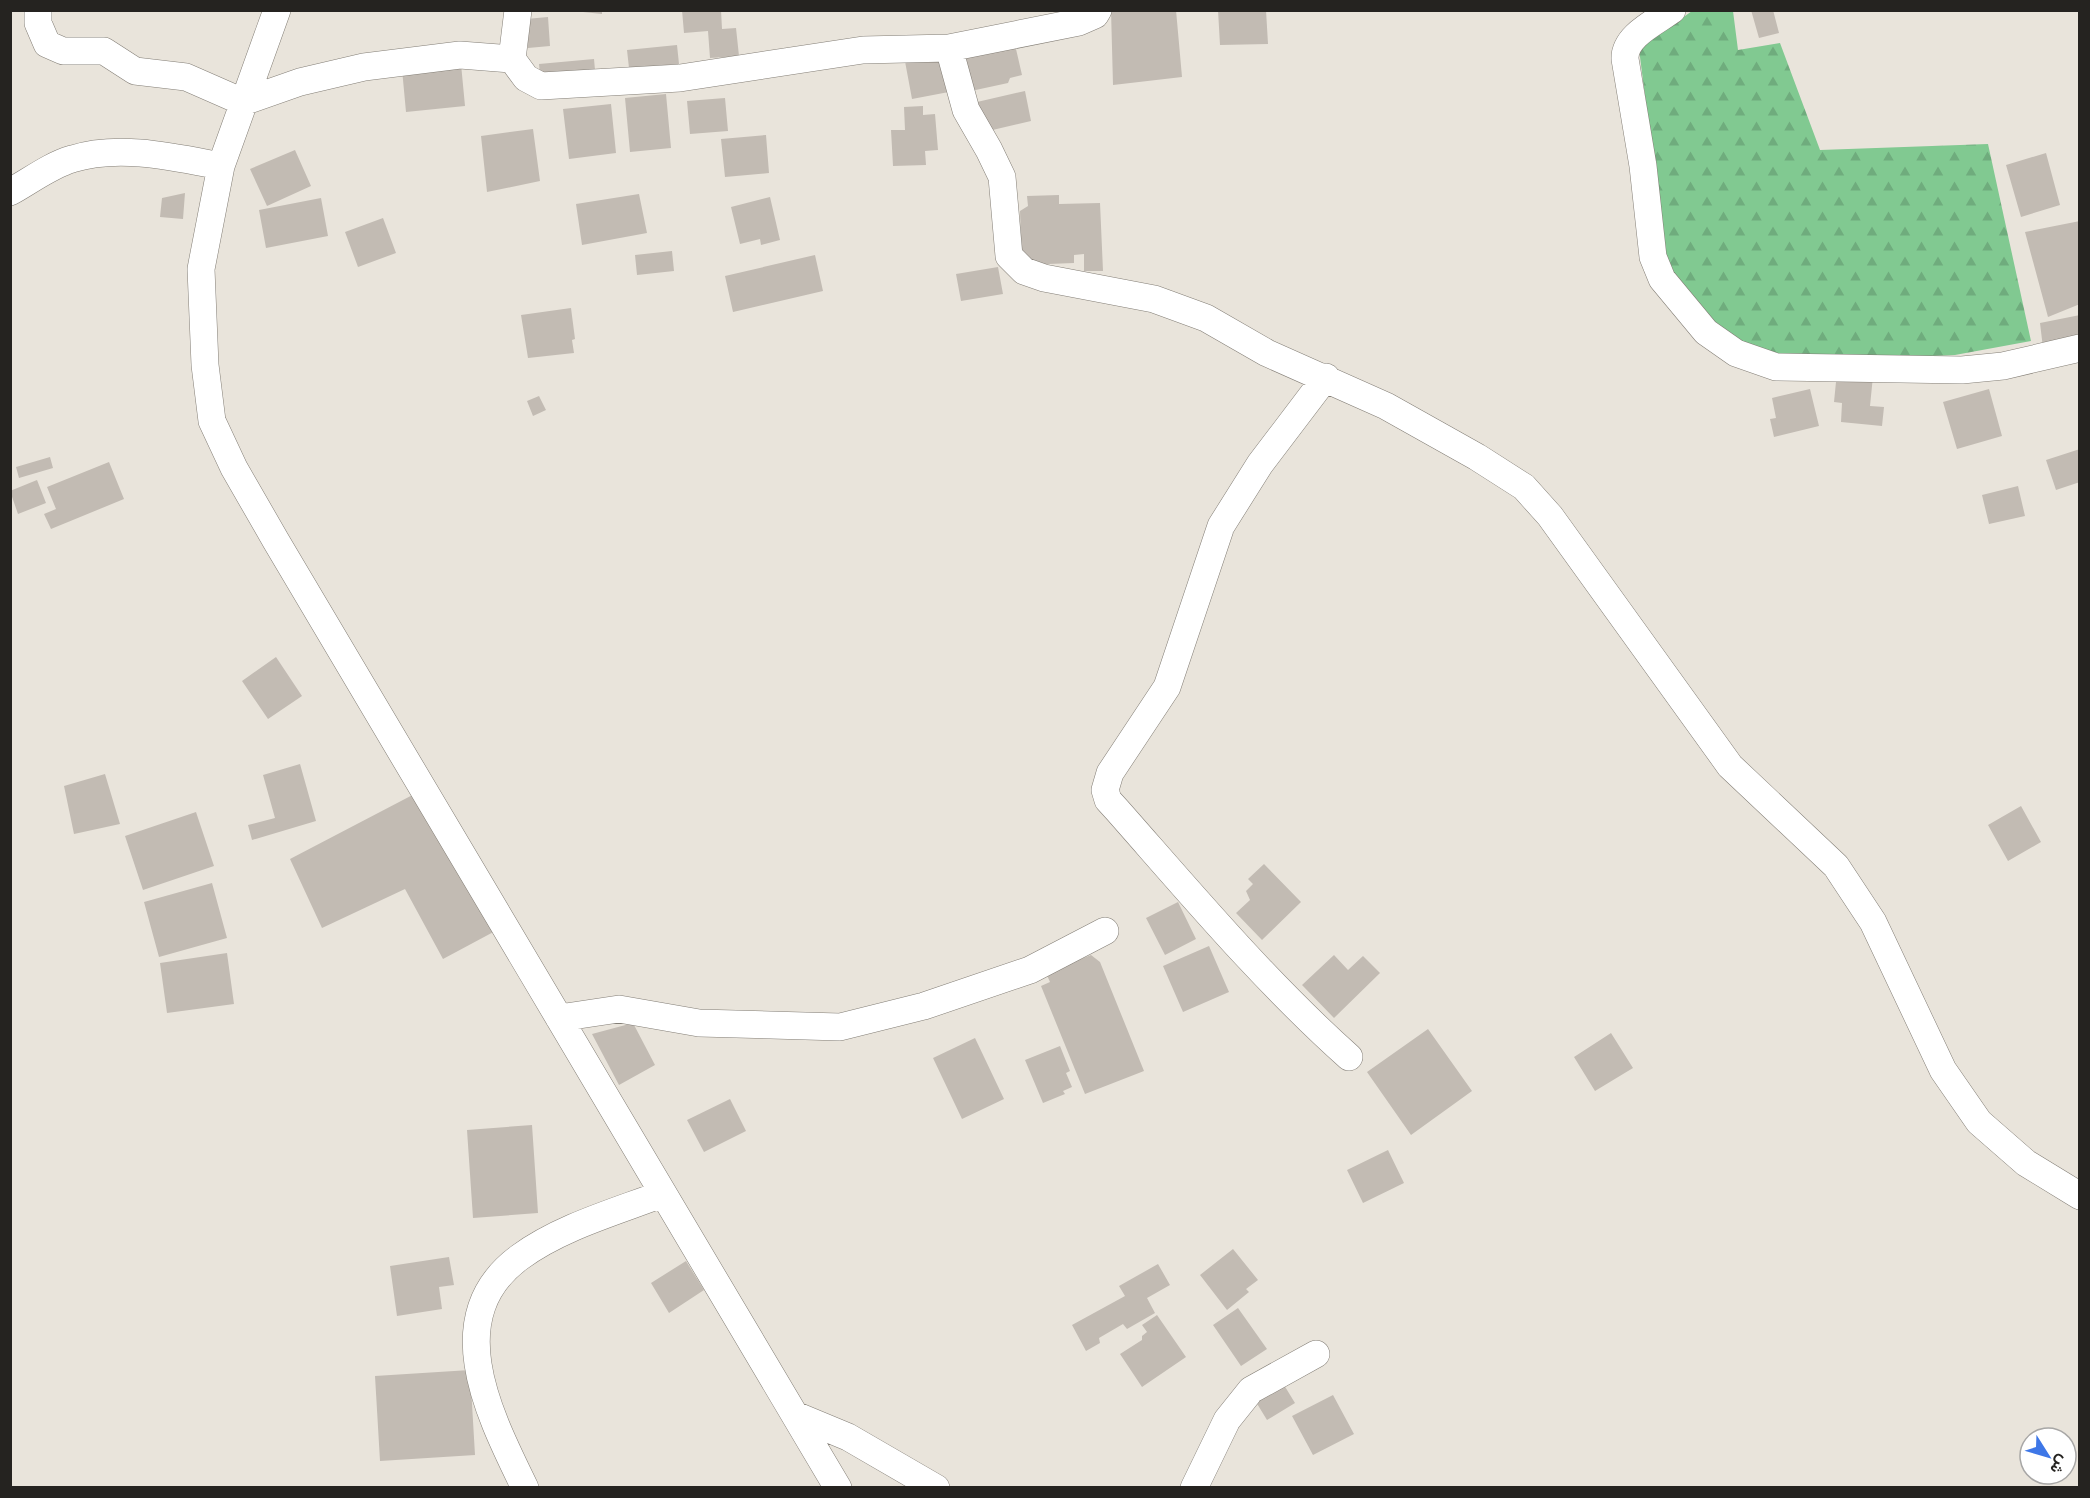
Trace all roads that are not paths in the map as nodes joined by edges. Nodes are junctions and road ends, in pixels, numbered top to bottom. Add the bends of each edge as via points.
1 (38, 10) edge
2 (277, 10) edge
3 (518, 10) edge
4 (1098, 10) edge
5 (1672, 10) edge
6 (949, 48) junction
7 (512, 59) junction
8 (243, 102) junction
9 (220, 166) junction
10 (10, 192) edge
11 (2079, 348) edge
12 (1326, 377) junction
13 (1105, 931) dead end
14 (559, 1018) junction
15 (1349, 1057) dead end
16 (662, 1194) junction
17 (2079, 1196) edge
18 (1316, 1354) dead end
19 (795, 1415) junction
20 (525, 1488) edge
21 (838, 1488) edge
22 (936, 1488) edge
23 (1194, 1488) edge

1 - 8 street via 38,23 47,44 63,51 104,51 135,71 186,77
2 - 8 street
3 - 7 street
4 - 6 street via 1079,22
5 - 11 street via 1633,39 1625,59 1653,257 1662,279 1706,332 1736,353 1776,367 1962,370 2003,366
6 - 7 street via 863,50 680,78 541,86 526,78
6 - 12 street via 966,110 1002,177 1009,256 1024,271 1154,299 1206,318 1267,353
7 - 8 street via 460,55 364,67 300,82
8 - 9 street
9 - 10 street via 156,154 107,154 72,159
9 - 14 street via 201,269 212,421 276,541
12 - 15 street via 1260,464 1221,526 1167,687 1110,772 1105,789 1108,800 1209,913
12 - 17 street via 1386,406 1524,487 1550,516 1730,766 1836,866 1873,922 1943,1070 1979,1122 2026,1162
13 - 14 street via 1030,970 924,1006 840,1028 699,1023 619,1009
14 - 16 street
16 - 19 street
16 - 20 street via 568,1230 519,1257 496,1282 478,1312 474,1350 486,1401
18 - 23 street via 1251,1390 1227,1420
19 - 21 street
19 - 22 street via 848,1437

